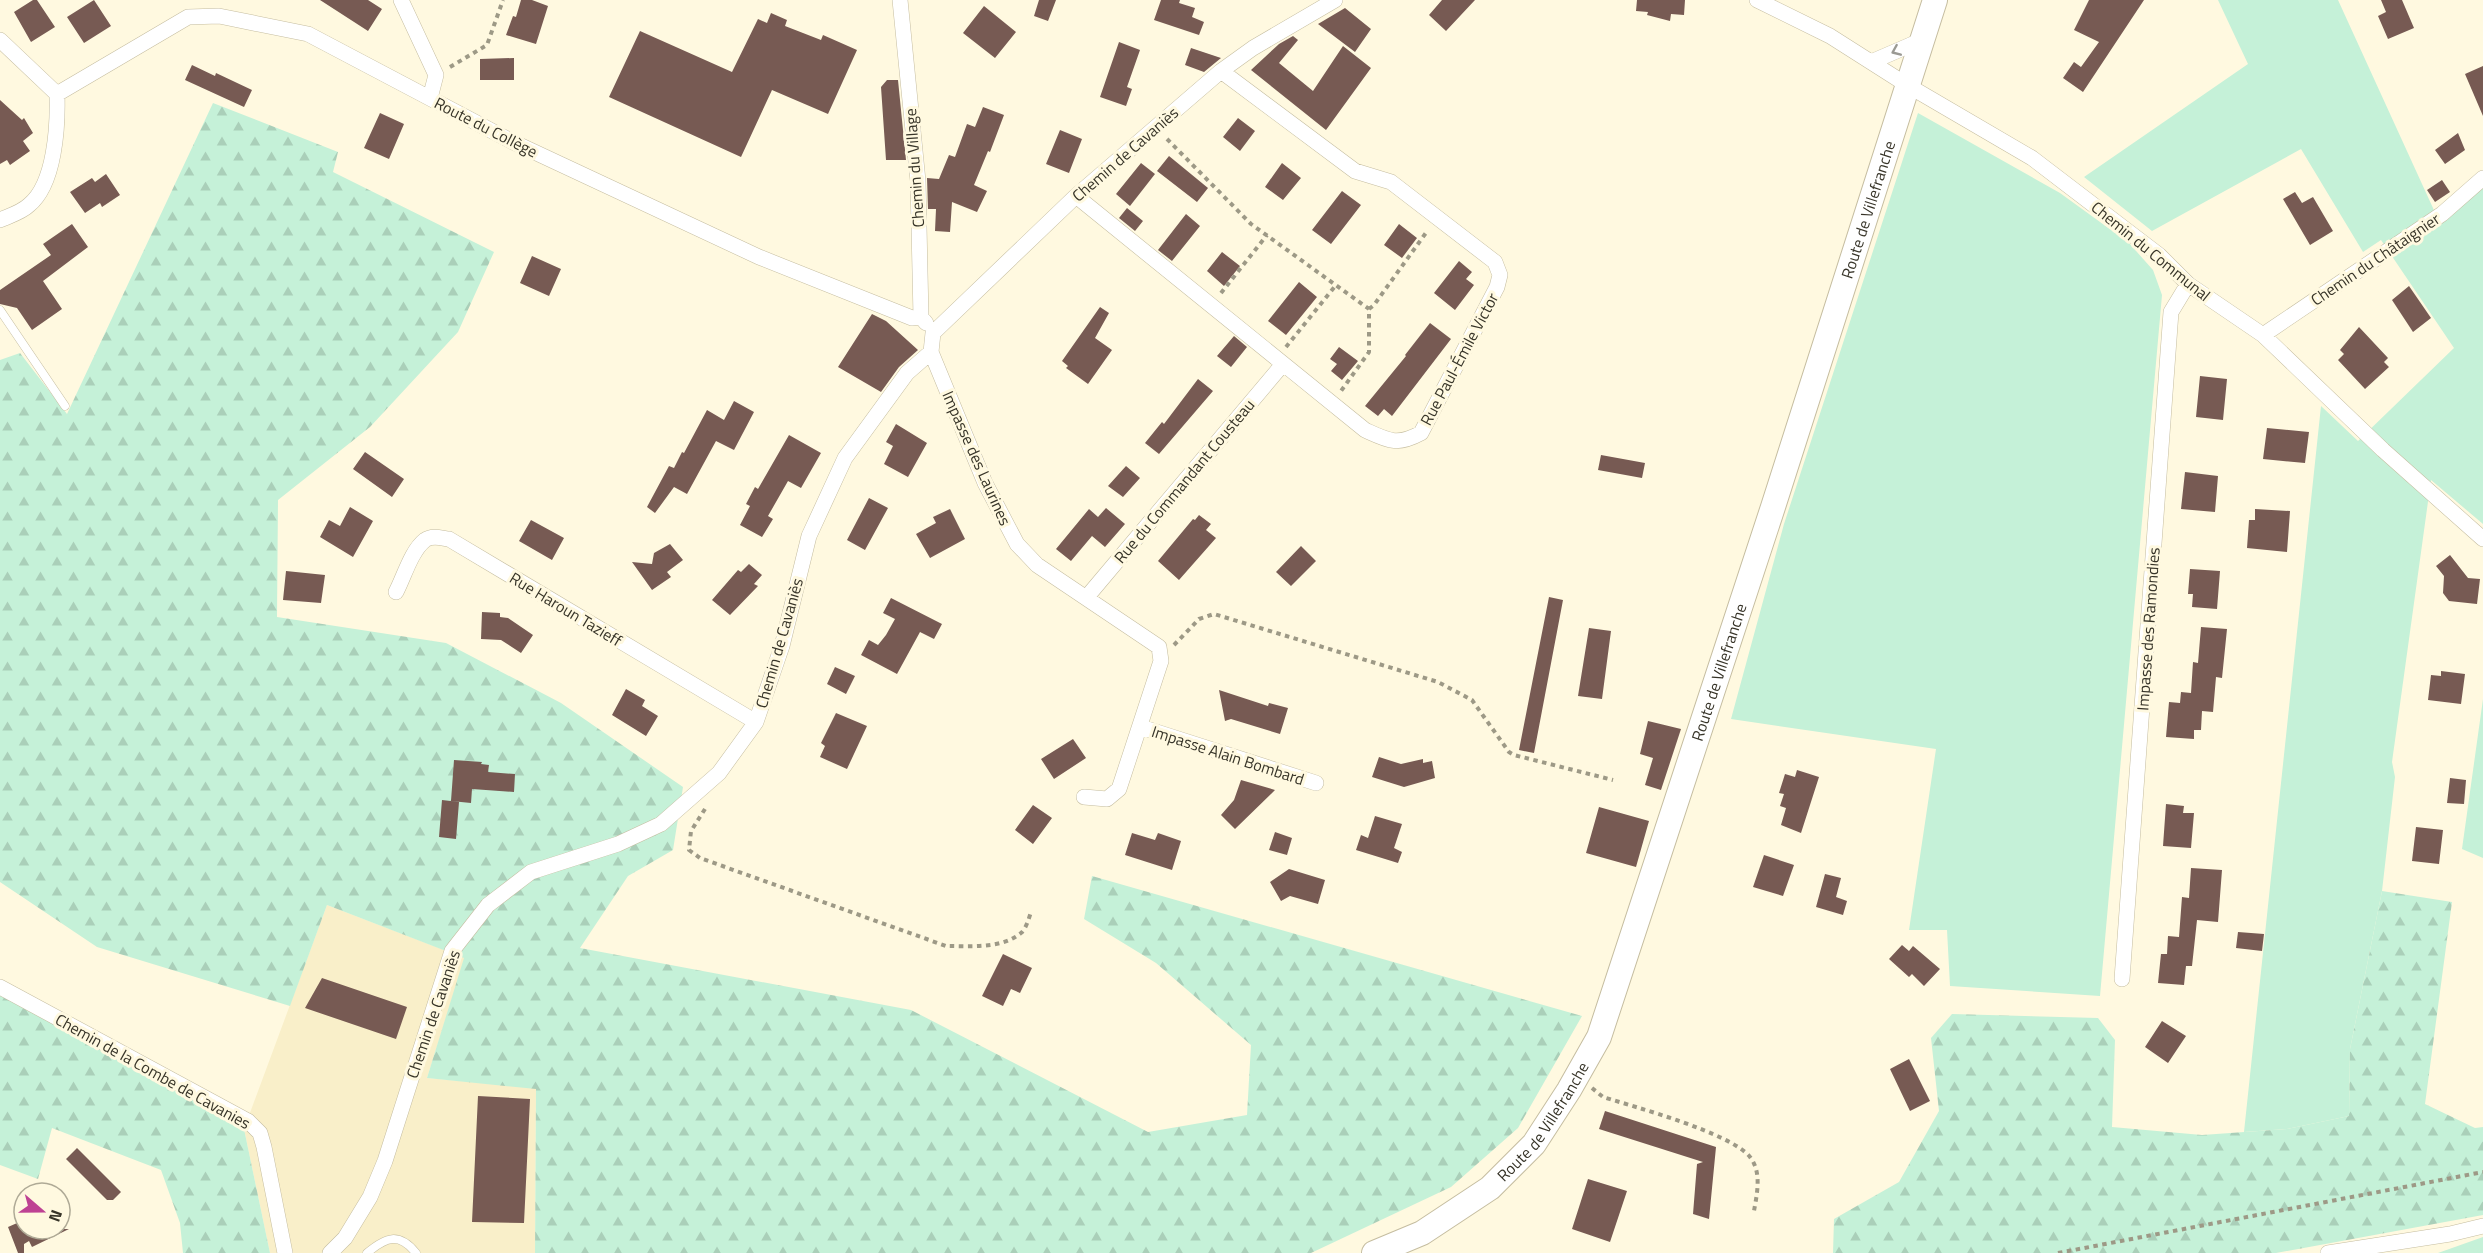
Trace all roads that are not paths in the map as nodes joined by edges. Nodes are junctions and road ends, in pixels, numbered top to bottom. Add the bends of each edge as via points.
1 (401, 0) edge
2 (900, 0) edge
3 (1335, 0) edge
4 (1757, 0) edge
5 (1935, 0) edge
6 (0, 40) edge
7 (1922, 40) junction
8 (1871, 62) junction
9 (1221, 71) junction
10 (1907, 85) junction
11 (57, 94) junction
12 (430, 98) junction
13 (2483, 178) edge
14 (1076, 196) junction
15 (0, 220) edge
16 (2188, 284) junction
17 (0, 310) edge
18 (921, 317) junction
19 (933, 333) junction
20 (2263, 335) junction
21 (931, 352) junction
22 (1280, 361) junction
23 (65, 406) dead end
24 (2483, 539) edge
25 (396, 592) dead end
26 (1086, 598) junction
27 (756, 722) junction
28 (1141, 727) junction
29 (1316, 783) dead end
30 (1084, 797) dead end
31 (2122, 979) dead end
32 (0, 987) edge
33 (2483, 1226) edge
34 (285, 1253) edge
35 (330, 1253) edge
36 (367, 1253) edge
37 (416, 1253) edge
38 (1374, 1253) edge
39 (2328, 1253) edge

1 - 12 street via 436,75
2 - 18 street, Chemin du Village via 918,181
3 - 9 street, Chemin de Cavaniès via 1252,48
4 - 8 street, Chemin du Communal via 1830,36
5 - 7 main road, Route de Villefranche
6 - 11 street
7 -> 8 street
7 - 10 main road, Route de Villefranche
8 - 10 street, Chemin du Communal
9 - 14 street, Chemin de Cavaniès
9 - 22 street, Rue Paul-Émile Victor via 1355,171 1391,182 1496,262 1500,275 1421,433 1406,441 1387,440 1365,430
10 - 16 street, Chemin du Communal via 2032,158 2159,255
10 - 38 main road, Route de Villefranche via 1602,1026 1577,1076 1534,1144 1491,1188 1422,1233
11 - 12 street, Route du Collège via 188,17 219,16 308,34
11 - 15 street via 57,122 45,186 29,206
12 - 18 street, Route du Collège via 513,142 759,257 912,318
13 - 20 street, Chemin du Châtaignier via 2442,214
14 - 19 street, Chemin de Cavaniès
14 - 22 street, Rue Paul-Émile Victor
16 - 20 street, Chemin du Communal
16 - 31 street, Impasse des Ramondies via 2171,312
17 - 23 lane
18 - 19 street
19 - 21 street, Impasse des Laurines
20 - 24 street, Chemin du Communal
21 - 26 street, Impasse des Laurines via 985,483 1017,544 1037,566
21 - 27 street, Chemin de Cavaniès via 907,373 844,458 809,536 782,646
22 - 26 street, Rue du Commandant Cousteau
25 - 27 street, Rue Haroun Tazieff via 425,540 449,539
26 - 28 street, Impasse des Laurines via 1159,647 1161,661
27 - 35 street, Chemin de Cavaniès via 719,773 661,824 618,844 531,872 488,905 452,951 385,1161 370,1197 345,1238
28 - 29 street, Impasse Alain Bombard
28 - 30 street via 1119,789 1107,799
32 - 34 street, Chemin de la Combe de Cavanies via 248,1121 260,1133 264,1147
33 - 39 street
36 - 37 lane via 389,1239 399,1239

